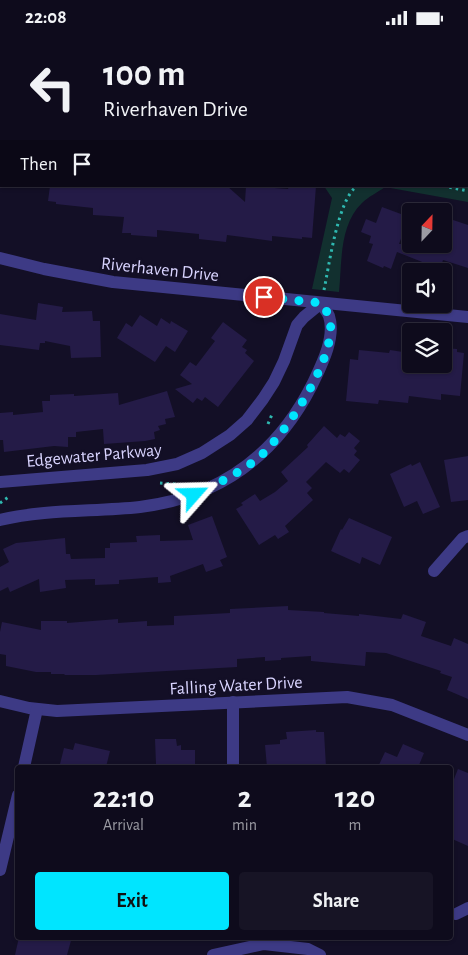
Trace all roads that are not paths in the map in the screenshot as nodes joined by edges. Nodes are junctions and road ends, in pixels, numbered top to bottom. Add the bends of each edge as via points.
1 (0, 258) edge
2 (321, 303) junction
3 (468, 317) edge
4 (0, 482) edge
5 (0, 520) edge
6 (468, 535) edge
7 (434, 571) dead end
8 (0, 701) edge
9 (233, 702) junction
10 (38, 709) junction
11 (468, 735) edge
12 (24, 765) edge
13 (232, 765) edge
14 (15, 808) edge
15 (0, 870) edge
16 (468, 908) edge
17 (456, 914) dead end
18 (213, 955) edge
19 (320, 955) edge

1 - 2 street, Riverhaven Drive via 113,283
2 - 3 street, Riverhaven Drive
2 - 4 street, Edgewater Parkway via 297,325 284,361 263,399 230,435 202,453 177,464 147,470
2 - 5 street via 329,316 330,338 320,369 304,401 285,429 258,458 229,479 168,503 49,512
6 - 7 street
8 - 10 street, Falling Water Drive
9 - 10 street, Falling Water Drive via 58,711
9 - 11 street, Falling Water Drive via 348,697 372,700
9 - 13 street
10 - 12 street
14 - 15 street
16 - 17 street
18 - 19 street via 264,943 308,949

